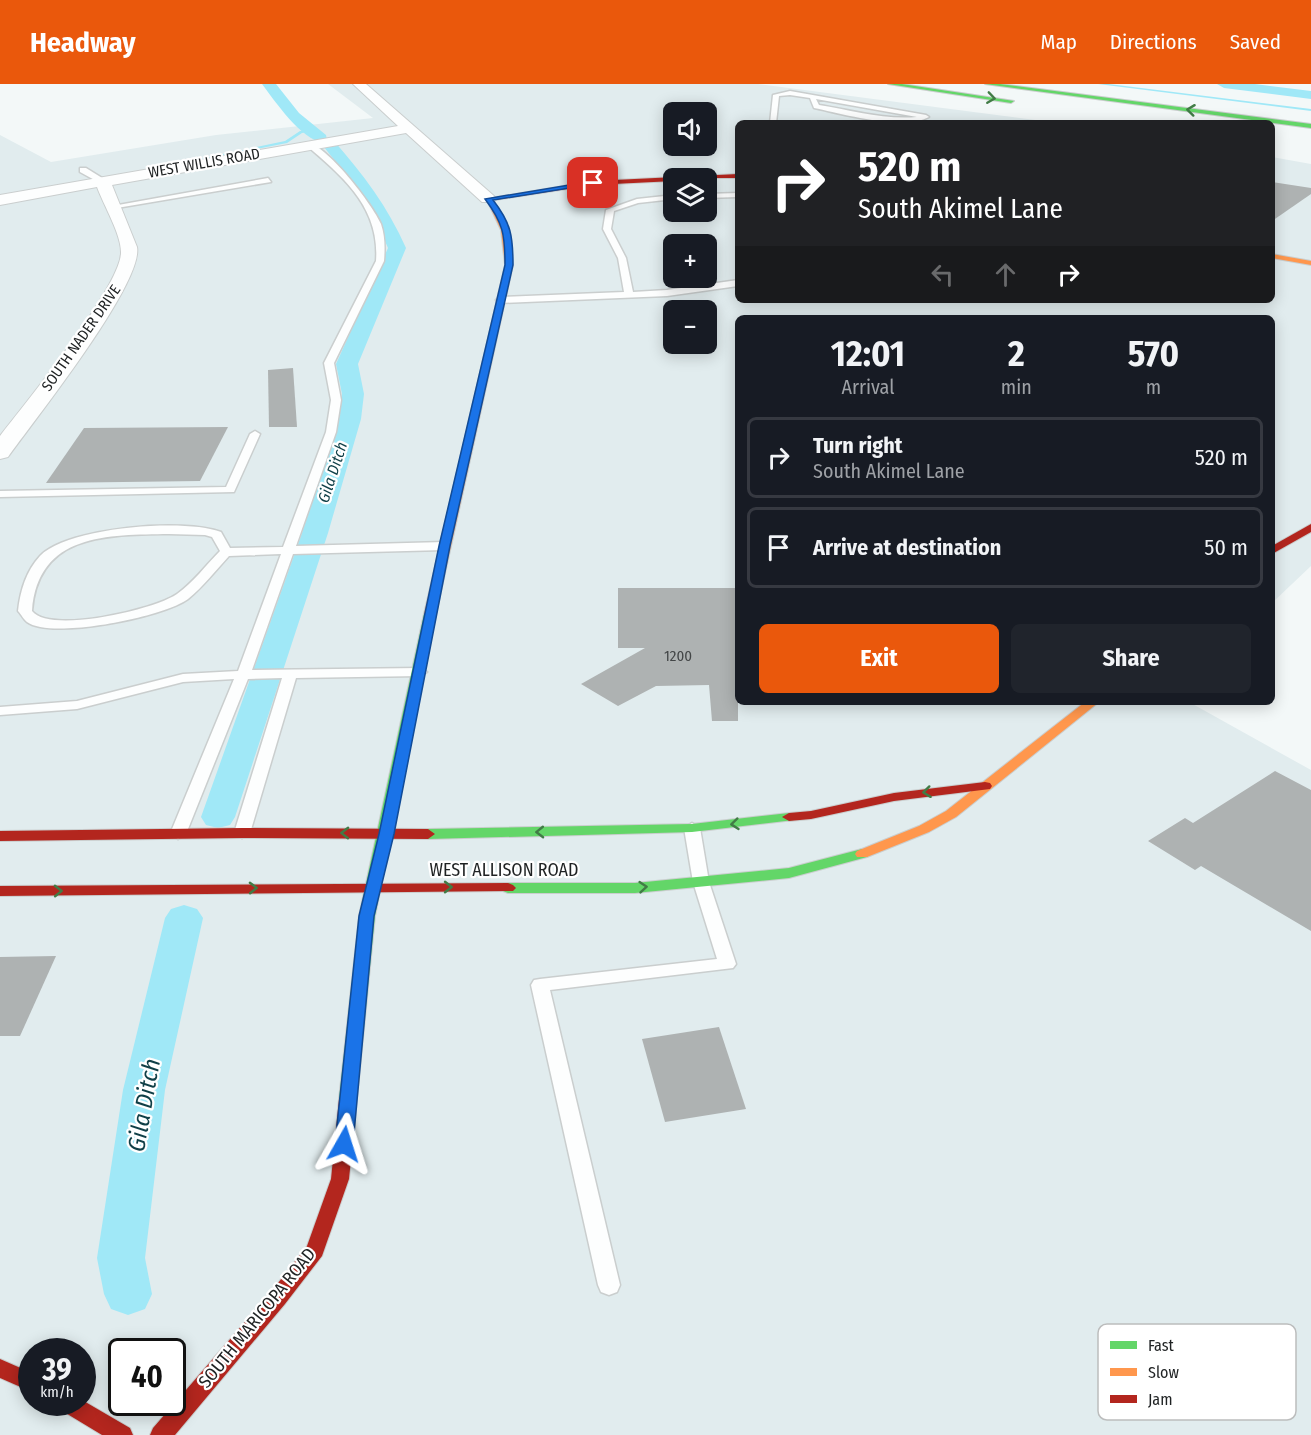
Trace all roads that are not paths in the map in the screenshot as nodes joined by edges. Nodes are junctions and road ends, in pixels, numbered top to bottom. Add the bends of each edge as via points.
1 (359, 84) edge
2 (891, 84) edge
3 (988, 84) edge
4 (813, 99) junction
5 (1063, 108) dead end
6 (773, 120) edge
7 (1265, 120) edge
8 (1275, 121) edge
9 (1311, 126) edge
10 (409, 128) junction
11 (308, 144) junction
12 (83, 170) dead end
13 (735, 177) edge
14 (268, 180) dead end
15 (103, 181) junction
16 (735, 195) edge
17 (717, 196) edge
18 (663, 198) edge
19 (488, 199) junction
20 (0, 200) edge
21 (111, 207) junction
22 (1275, 257) edge
23 (1311, 263) edge
24 (735, 283) edge
25 (629, 295) junction
26 (500, 300) junction
27 (255, 434) dead end
28 (0, 452) edge
29 (0, 494) edge
30 (1311, 527) edge
31 (444, 546) junction
32 (1275, 548) edge
33 (288, 549) junction
34 (226, 552) junction
35 (420, 672) junction
36 (290, 674) junction
37 (243, 675) junction
38 (1089, 705) edge
39 (0, 711) edge
40 (985, 786) junction
41 (692, 828) junction
42 (242, 833) junction
43 (178, 834) junction
44 (386, 834) junction
45 (0, 836) edge
46 (701, 882) junction
47 (374, 887) junction
48 (0, 891) edge
49 (609, 1285) dead end
50 (0, 1368) edge
51 (18, 1376) edge
52 (91, 1416) edge
53 (122, 1435) edge
54 (161, 1435) edge

1 - 10 street, SOUTH MARICOPA ROAD
2 -> 5 main road
7 -> 3 main road
4 - 4 lane via 920,114 926,117 903,120 816,107
4 - 6 lane via 776,94
9 -> 8 main road
10 - 11 street, WEST WILLIS ROAD
10 - 19 street, SOUTH MARICOPA ROAD
11 - 15 street, WEST WILLIS ROAD
11 - 33 lane via 330,162 371,208 383,245 380,261 329,363 336,400 331,432
12 - 15 lane
13 - 19 main road via 593,183
14 - 21 lane
15 - 20 street, WEST WILLIS ROAD
15 - 21 street, SOUTH NADER DRIVE
16 - 17 lane
18 - 25 lane via 610,210 607,229 622,258
19 - 26 main road, SOUTH MARICOPA ROAD via 502,217 509,238 509,265
21 - 28 street, SOUTH NADER DRIVE via 130,255 121,280 103,311
22 - 23 main road
24 - 25 lane
25 - 26 lane
26 - 31 main road, SOUTH MARICOPA ROAD
27 - 29 lane via 230,490
30 - 32 main road
31 - 33 lane
31 - 35 main road, SOUTH MARICOPA ROAD
33 - 34 lane
33 - 37 lane
34 - 34 lane via 183,597 164,607 129,617 81,623 45,623 32,620 25,611 33,576 47,555 82,539 112,534 207,531 217,535
35 - 36 lane
35 - 44 main road, SOUTH MARICOPA ROAD
36 - 37 lane
36 - 42 lane
37 - 39 lane via 183,678 76,705
37 - 43 lane
38 - 40 main road, WEST ALLISON ROAD
40 -> 41 main road, WEST ALLISON ROAD via 894,797 811,815
40 - 46 main road, WEST ALLISON ROAD via 951,814 924,829 850,859 789,873
41 -> 44 main road, WEST ALLISON ROAD
41 - 46 lane
42 - 43 main road, WEST ALLISON ROAD
44 -> 42 main road, WEST ALLISON ROAD
43 - 45 main road, WEST ALLISON ROAD
44 - 47 main road, SOUTH MARICOPA ROAD
47 -> 46 main road, WEST ALLISON ROAD via 635,888
46 - 49 lane via 727,964 540,986
48 -> 47 main road, WEST ALLISON ROAD
47 - 54 main road, SOUTH MARICOPA ROAD via 365,928 340,1179 315,1250
50 - 51 main road
52 - 53 main road

